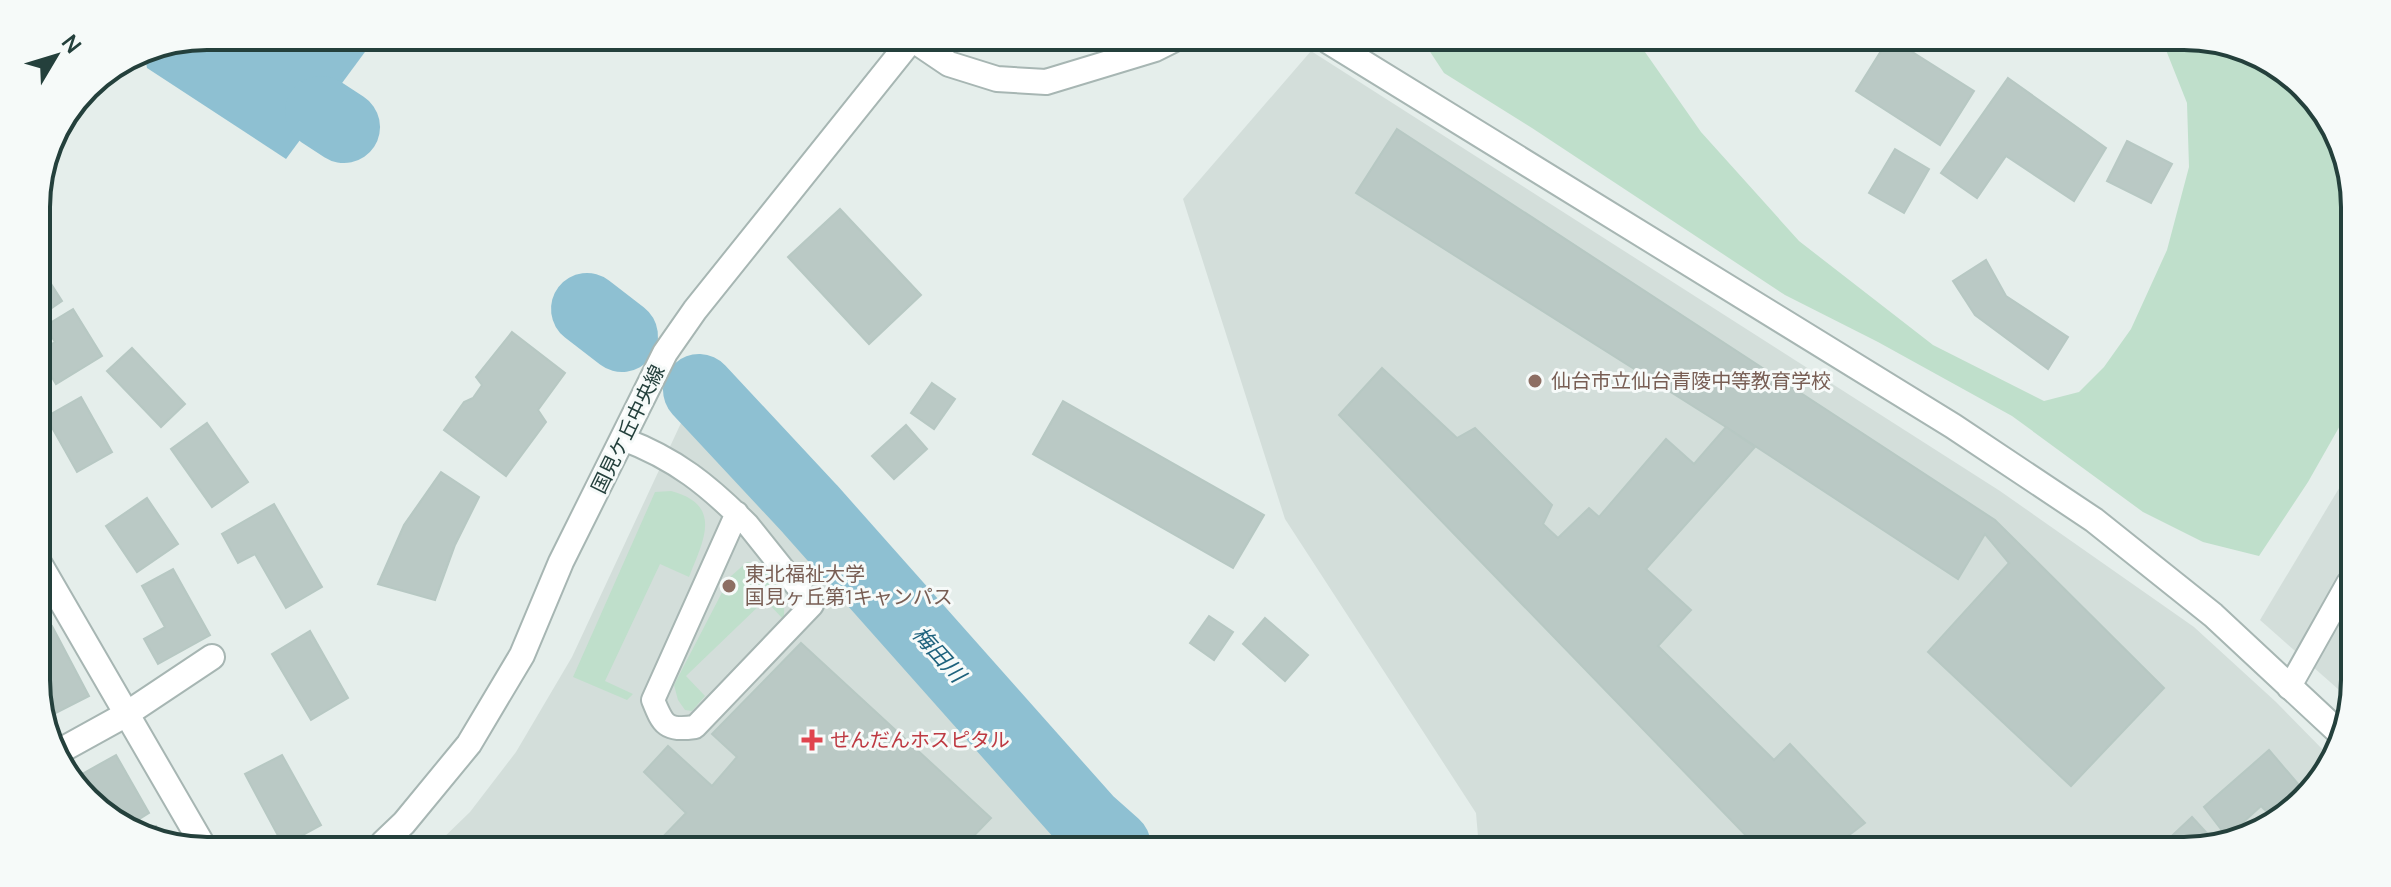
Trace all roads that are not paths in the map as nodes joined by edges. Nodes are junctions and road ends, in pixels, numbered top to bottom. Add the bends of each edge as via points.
1 (903, 50) edge
2 (928, 50) edge
3 (1152, 50) edge
4 (1343, 50) edge
5 (623, 439) junction
6 (737, 513) junction
7 (50, 582) edge
8 (2341, 595) edge
9 (212, 657) dead end
10 (2289, 688) junction
11 (125, 715) junction
12 (2334, 728) edge
13 (66, 748) edge
14 (198, 837) edge
15 (389, 837) edge

1 - 5 street, 国見ケ丘中央線 via 695,310 665,353
2 - 3 street via 949,64 997,79 1046,82
4 - 10 street via 1953,426 2094,520 2213,615
5 - 6 lane via 658,452 707,484
5 - 15 street, 国見ケ丘中央線 via 561,562 522,655 469,744
6 - 6 lane via 812,605 695,727 676,730 662,722 653,700
7 - 11 street
8 - 10 lane
9 - 11 street
10 - 12 street
11 - 13 street
11 - 14 street

